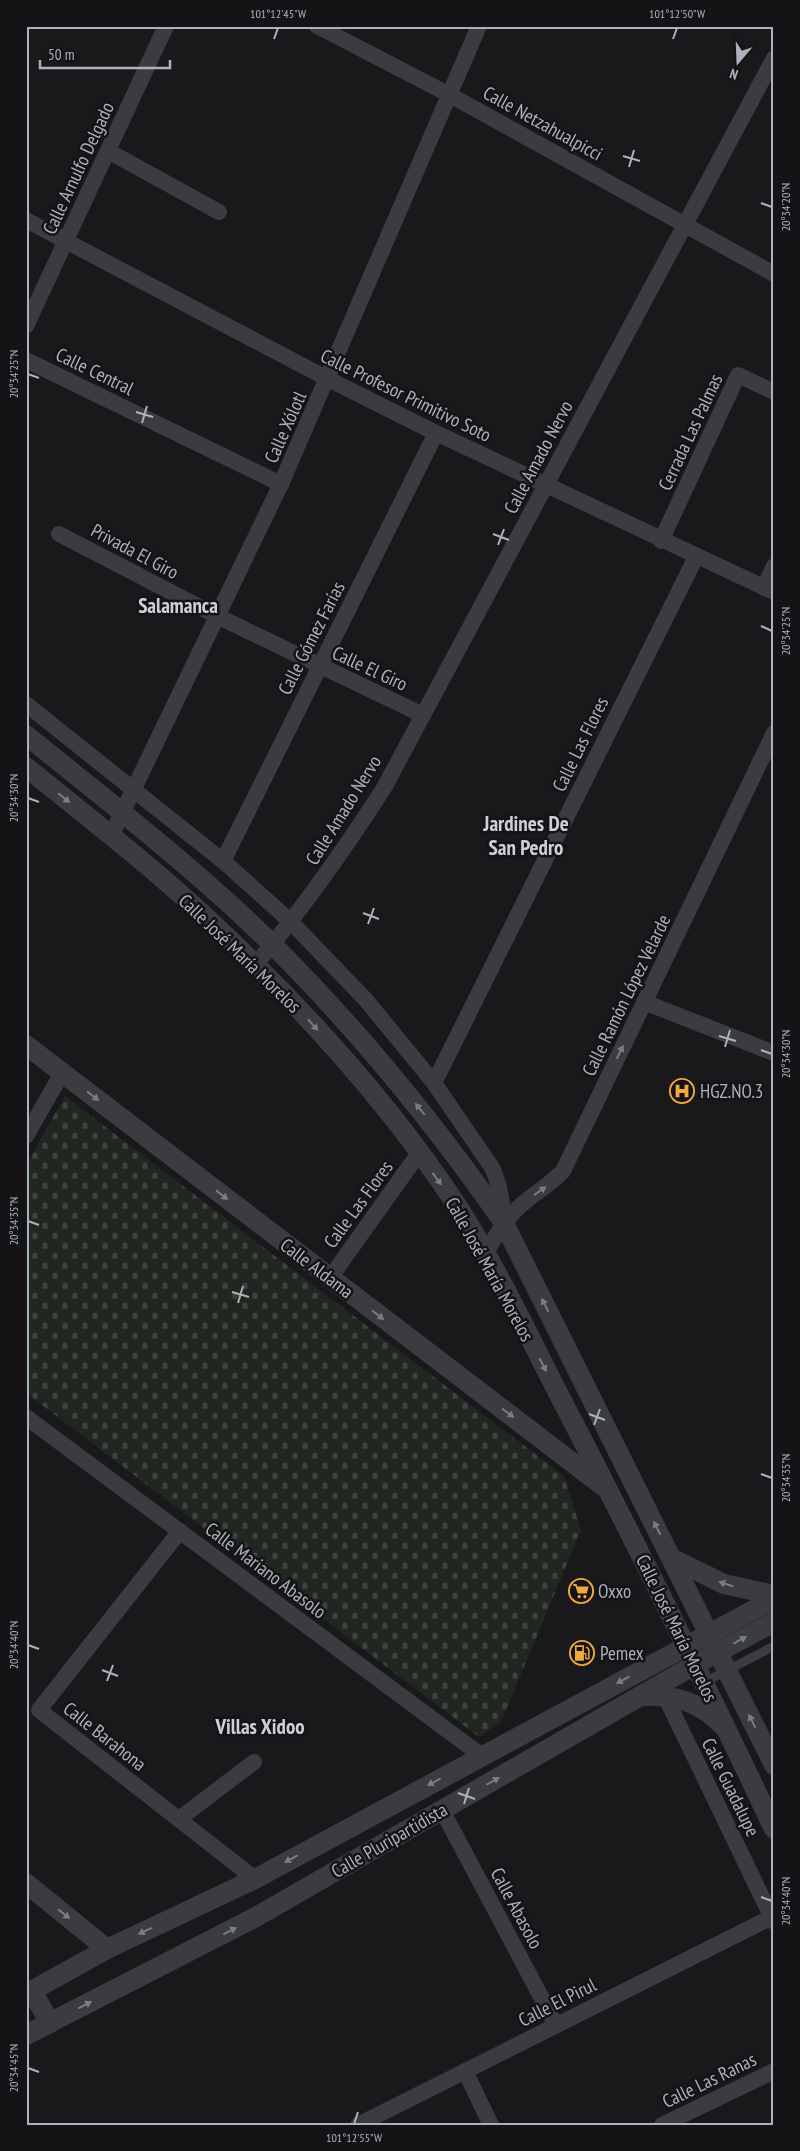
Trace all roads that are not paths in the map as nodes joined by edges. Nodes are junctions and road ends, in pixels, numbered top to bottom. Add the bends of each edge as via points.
1 (166, 26) edge
2 (317, 26) edge
3 (478, 26) edge
4 (774, 58) edge
5 (448, 94) junction
6 (108, 151) junction
7 (219, 212) dead end
8 (26, 220) edge
9 (686, 224) junction
10 (66, 242) junction
11 (774, 274) edge
12 (26, 326) edge
13 (26, 360) edge
14 (328, 379) junction
15 (774, 392) edge
16 (436, 433) junction
17 (281, 484) junction
18 (546, 486) junction
19 (59, 534) dead end
20 (661, 541) junction
21 (696, 557) junction
22 (774, 566) edge
23 (769, 590) edge
24 (219, 617) junction
25 (320, 666) junction
26 (26, 704) edge
27 (40, 715) junction
28 (423, 715) junction
29 (774, 733) edge
30 (26, 734) edge
31 (26, 767) edge
32 (135, 790) junction
33 (123, 813) junction
34 (111, 836) junction
35 (223, 861) junction
36 (291, 922) junction
37 (273, 945) junction
38 (256, 965) junction
39 (644, 1002) junction
40 (26, 1045) edge
41 (774, 1053) edge
42 (62, 1073) junction
43 (434, 1083) junction
44 (26, 1136) edge
45 (419, 1153) junction
46 (504, 1222) junction
47 (486, 1253) junction
48 (330, 1278) junction
49 (26, 1417) edge
50 (608, 1490) junction
51 (180, 1532) junction
52 (673, 1559) junction
53 (774, 1595) edge
54 (774, 1598) edge
55 (774, 1622) edge
56 (709, 1633) junction
57 (687, 1646) junction
58 (774, 1646) edge
59 (718, 1652) junction
60 (696, 1664) junction
61 (728, 1670) junction
62 (705, 1682) junction
63 (641, 1696) junction
64 (665, 1696) junction
65 (728, 1732) junction
66 (482, 1756) junction
67 (254, 1762) dead end
68 (774, 1765) edge
69 (442, 1810) junction
70 (179, 1819) junction
71 (774, 1829) edge
72 (255, 1879) junction
73 (26, 1883) edge
74 (773, 1918) edge
75 (107, 1949) junction
76 (29, 1993) edge
77 (50, 2023) junction
78 (556, 2025) junction
79 (26, 2035) edge
80 (774, 2070) edge
81 (465, 2071) junction
82 (358, 2125) edge
83 (491, 2125) edge
84 (662, 2125) edge

1 - 6 street, Calle Arnulfo Delgado
2 - 5 street, Calle Netzahualpicci
3 - 5 street, Calle Xólotl
4 - 9 street, Calle Amado Nervo
5 - 9 street, Calle Netzahualpicci
5 - 14 street, Calle Xólotl
6 - 7 street
6 - 10 street, Calle Arnulfo Delgado
8 - 10 street, Calle Profesor Primitivo Soto
9 - 11 street, Calle Netzahualpicci
9 - 18 street, Calle Amado Nervo
10 - 12 street, Calle Arnulfo Delgado
10 - 14 street, Calle Profesor Primitivo Soto
13 - 17 street, Calle Central
14 - 16 street, Calle Profesor Primitivo Soto
14 - 17 street, Calle Xólotl
15 - 20 street, Cerrada Las Palmas via 738,375
16 - 18 street, Calle Profesor Primitivo Soto
16 - 25 street, Calle Gómez Farías
17 - 24 street, Calle Xólotl
18 - 20 street, Calle Profesor Primitivo Soto
18 - 28 street, Calle Amado Nervo
19 - 24 street, Privada El Giro
20 - 21 street, Calle Profesor Primitivo Soto
21 - 23 street, Calle Profesor Primitivo Soto
21 - 43 street, Calle Las Flores
22 - 23 street
24 - 25 street, Calle El Giro
24 - 32 street, Calle Xólotl
25 - 28 street, Calle El Giro
25 - 35 street, Calle Gómez Farías
26 - 27 street
27 - 30 street
27 - 32 street
28 - 36 street, Calle Amado Nervo via 384,788
29 - 39 street, Calle Ramón López Velarde
30 - 33 street, Calle José María Morelos
31 -> 34 street, Calle José María Morelos
32 - 33 street, Calle Xólotl
32 - 35 street
33 - 34 street, Calle Xólotl
33 - 37 street, Calle José María Morelos via 200,877
34 - 38 street, Calle José María Morelos
35 - 36 street
36 - 37 street, Calle Amado Nervo
36 - 43 street via 366,1000
37 - 38 street, Calle Amado Nervo
46 -> 37 street, Calle José María Morelos via 395,1078
38 -> 45 street, Calle José María Morelos via 325,1039
39 - 41 street
46 -> 39 street, Calle Ramón López Velarde via 563,1171
40 - 42 street, Calle Aldama
42 - 44 street
42 -> 48 street, Calle Aldama
43 - 46 street via 493,1169
45 -> 47 street, Calle José María Morelos
45 - 48 street, Calle Las Flores
46 - 47 street, Calle Ramón López Velarde
52 -> 46 street, Calle José María Morelos
47 -> 50 street, Calle José María Morelos
48 -> 50 street, Calle Aldama
49 - 51 street, Calle Mariano Abasolo
50 - 57 street, Calle José María Morelos
51 - 66 street, Calle Mariano Abasolo
51 - 70 street, Calle Barahona via 39,1710
53 -> 52 street via 724,1584
52 - 56 street, Calle José María Morelos
54 - 56 street, Calle Pluripartidista
59 -> 55 street, Calle Pluripartidista
56 - 57 street, Calle Pluripartidista
56 - 59 street, Calle José María Morelos
57 - 60 street, Calle José María Morelos
57 -> 66 street, Calle Pluripartidista
58 - 61 lane
59 - 60 street, Calle Pluripartidista
59 - 61 street, Calle José María Morelos
60 - 62 street, Calle José María Morelos
60 - 63 street, Calle Pluripartidista
61 - 62 lane
68 -> 61 street, Calle José María Morelos
62 - 65 street, Calle José María Morelos
63 - 64 street
69 -> 63 street, Calle Pluripartidista
64 - 65 street via 693,1704 718,1720
64 - 74 street, Calle Guadalupe
65 - 71 street, Calle José María Morelos
66 -> 72 street, Calle Pluripartidista
67 - 70 street
77 -> 69 street, Calle Pluripartidista via 254,1918
69 - 78 street, Calle Abasolo
70 - 72 street, Calle Barahona
72 -> 75 street, Calle Pluripartidista
73 -> 75 street
74 - 78 street, Calle El Pirul
75 - 76 street, Calle Pluripartidista
76 - 77 street
77 - 79 street, Calle Pluripartidista
78 - 81 street, Calle El Pirul
80 - 84 street, Calle Las Ranas
81 - 82 street, Calle El Pirul
81 - 83 street

